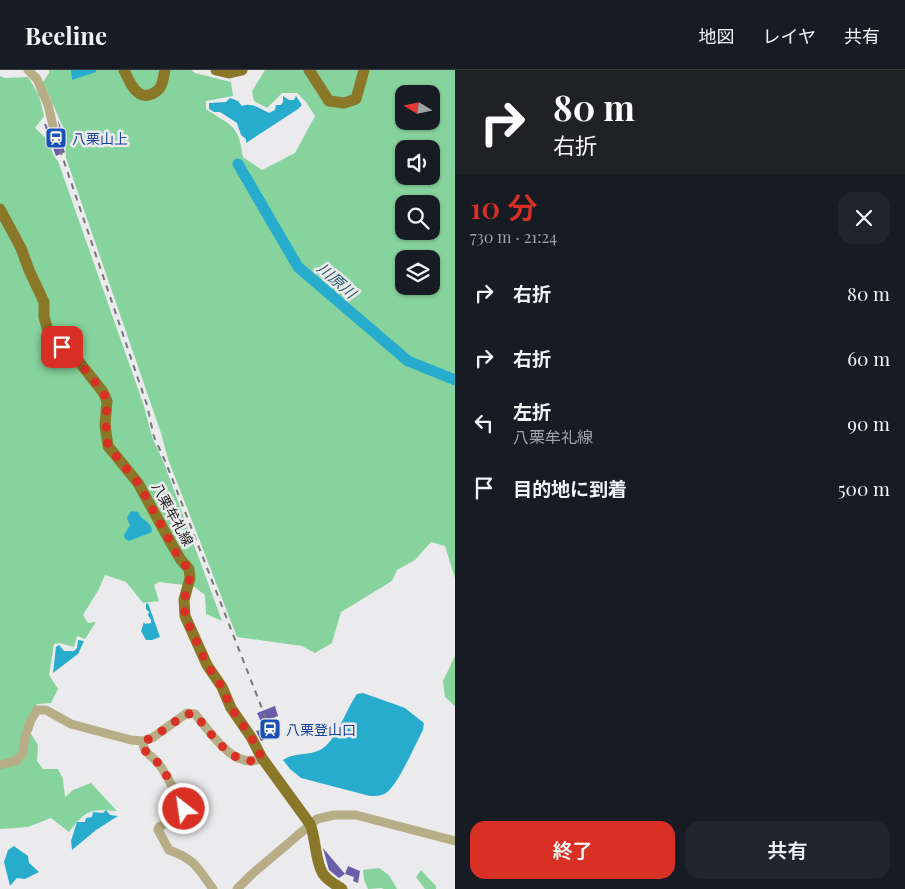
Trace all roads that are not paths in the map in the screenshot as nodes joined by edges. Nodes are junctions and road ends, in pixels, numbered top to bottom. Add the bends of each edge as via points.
1 (28, 70) edge
2 (124, 70) edge
3 (166, 70) edge
4 (216, 70) edge
5 (242, 70) edge
6 (309, 70) edge
7 (364, 70) edge
8 (54, 126) dead end
9 (0, 209) edge
10 (143, 741) junction
11 (262, 758) junction
12 (0, 765) edge
13 (310, 824) junction
14 (455, 841) edge
15 (213, 889) edge
16 (237, 889) edge
17 (342, 889) edge

1 - 8 street via 37,79
2 - 3 main road via 139,94 148,96 158,91
4 - 5 main road via 229,73
6 - 7 main road via 329,101 344,102 356,99
9 - 11 main road, 八栗牟礼線 via 44,302 44,317 51,341 76,358 103,392 107,401 108,446 138,483 180,560 189,569 185,616 207,665
10 - 11 street via 186,714 195,714 234,755 245,762
10 - 12 street via 71,724 46,710 37,710 31,720 23,753 16,761
10 - 15 street via 146,753 158,763 184,809 181,815 158,830 170,850 194,862
11 - 13 main road, 八栗牟礼線
13 - 14 street via 326,816 356,815
13 - 16 street
13 - 17 main road, 八栗牟礼線 via 322,872

